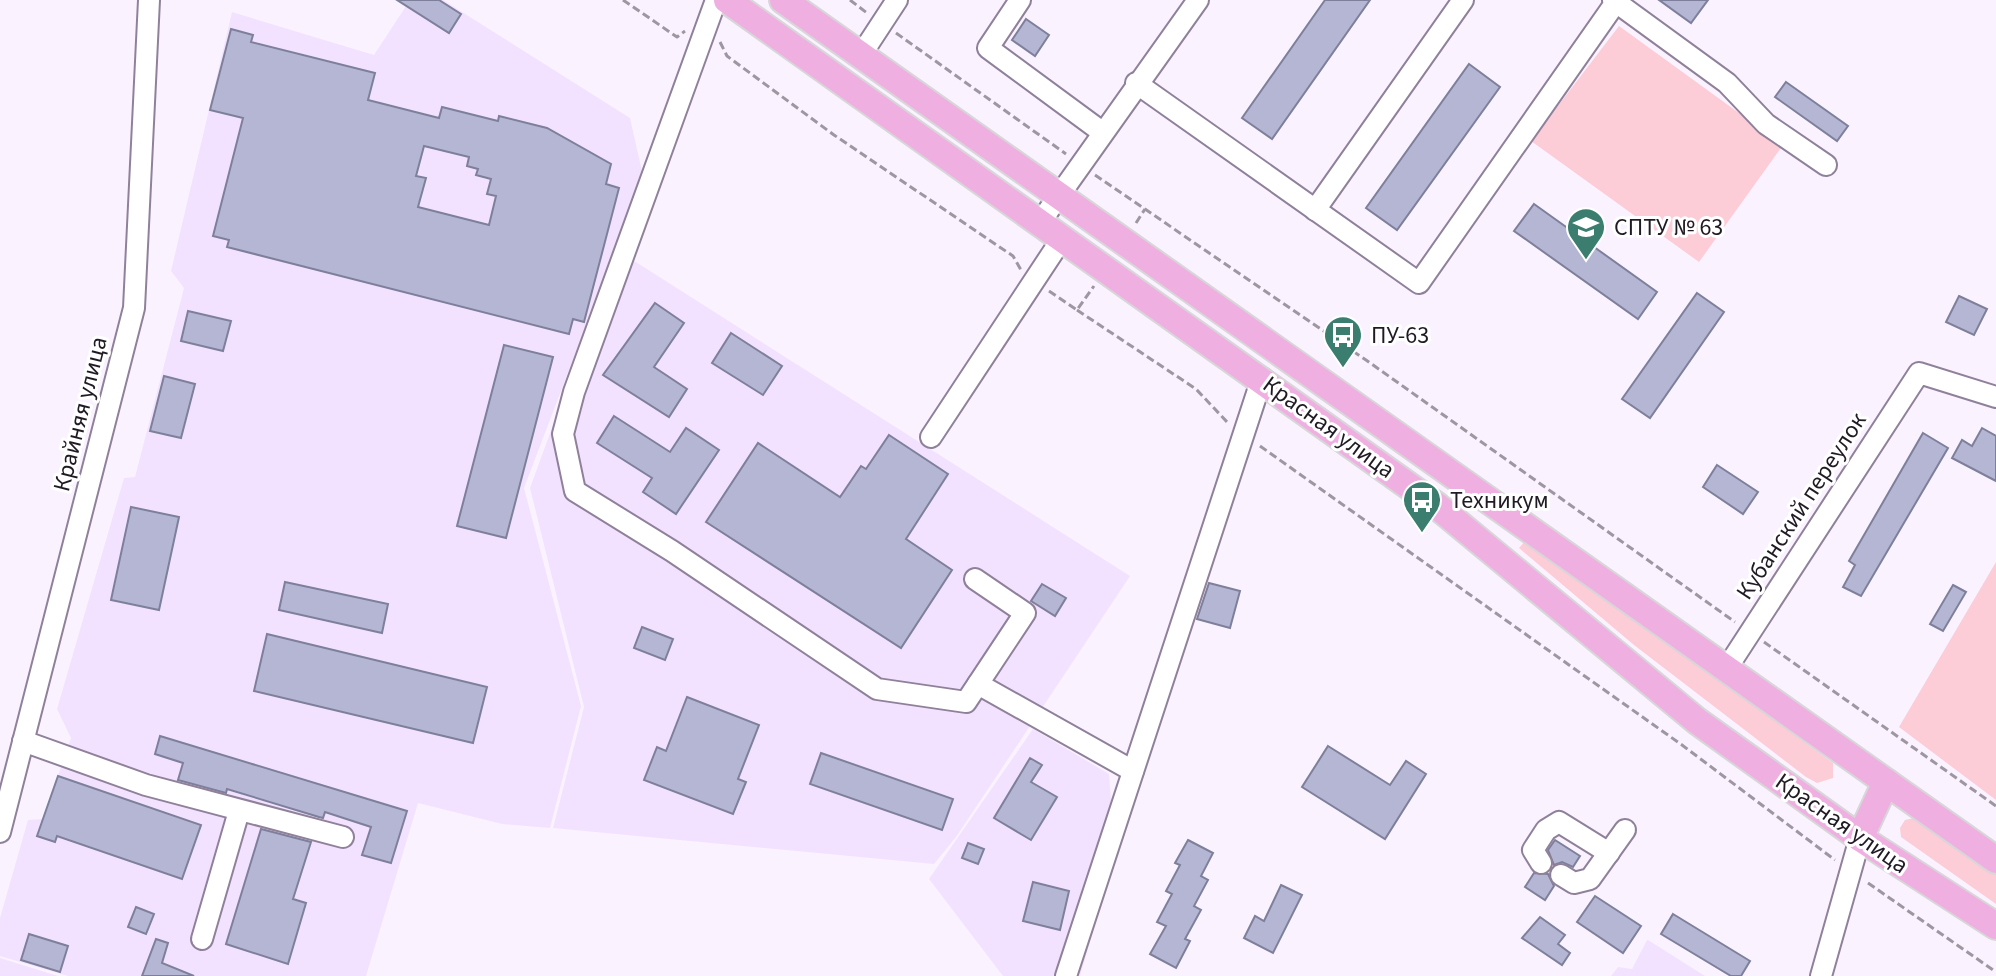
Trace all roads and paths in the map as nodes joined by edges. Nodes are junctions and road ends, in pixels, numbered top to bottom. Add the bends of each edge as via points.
1 (149, 0) edge
2 (623, 0) edge
3 (716, 0) edge
4 (727, 0) edge
5 (783, 0) edge
6 (850, 0) edge
7 (897, 0) edge
8 (1020, 0) edge
9 (1198, 0) edge
10 (1463, 0) edge
11 (1615, 1) edge
12 (881, 23) junction
13 (704, 31) junction
14 (861, 55) junction
15 (1136, 83) junction
16 (1102, 132) junction
17 (1079, 163) junction
18 (1826, 165) dead end
19 (1057, 196) junction
20 (1145, 209) junction
21 (1315, 210) junction
22 (1041, 221) junction
23 (1063, 237) junction
24 (1124, 242) junction
25 (1106, 267) junction
26 (1034, 281) junction
27 (1077, 310) junction
28 (1262, 378) junction
29 (1996, 397) edge
30 (1243, 434) junction
31 (931, 437) dead end
32 (975, 579) dead end
33 (1750, 633) junction
34 (1727, 668) junction
35 (978, 684) junction
36 (23, 741) junction
37 (1133, 771) junction
38 (1886, 782) junction
39 (1996, 806) edge
40 (239, 811) junction
41 (1625, 830) dead end
42 (0, 832) edge
43 (343, 837) dead end
44 (1860, 838) junction
45 (1609, 853) junction
46 (1996, 860) edge
47 (1541, 863) dead end
48 (1851, 871) junction
49 (1561, 875) dead end
50 (1996, 926) edge
51 (202, 939) dead end
52 (1996, 972) edge
53 (1066, 976) edge
54 (1821, 976) edge

1 - 36 street, Крайняя улица via 134,308
2 - 13 path via 677,37 693,24
3 - 13 street
4 - 22 main road, Красная улица
5 - 14 main road, Красная улица
6 - 12 path
7 - 12 street
8 - 16 street via 988,48
9 - 15 street
10 - 21 street
11 - 18 street via 1727,83 1766,124
11 - 21 street via 1419,283
12 - 14 street
12 - 17 path
13 - 26 path via 721,42 727,56 834,135 1013,256
13 - 35 street via 574,392 563,434 575,491 877,689 966,702
14 - 19 main road, Красная улица
15 - 16 street
15 - 21 street
16 - 17 street
17 - 19 street
17 - 20 path
19 - 22 street
19 - 24 main road, Красная улица
20 - 24 path
20 - 33 path
22 - 23 main road, Красная улица
23 - 25 main road, Красная улица
23 - 26 street
24 - 34 main road, Красная улица
25 - 27 path
25 - 28 main road, Красная улица
26 - 27 path
26 - 31 street
27 - 30 path via 1196,389
28 - 30 street
28 - 44 main road, Красная улица via 1437,506 1697,721
29 - 33 street, Кубанский переулок via 1919,373
30 - 37 street
30 - 48 path
32 - 35 street via 1025,613
33 - 34 street, Кубанский переулок
33 - 39 path
34 - 38 main road, Красная улица
35 - 37 street
36 - 40 street
36 - 42 street, Крайняя улица
37 - 53 street
38 - 44 main road
38 - 46 main road, Красная улица
40 - 43 street
40 - 51 street
41 - 45 street
44 - 48 street
44 - 50 main road, Красная улица
45 - 47 street via 1559,822 1546,830 1533,850
45 - 49 street via 1590,879 1574,883
48 - 52 path
48 - 54 street

